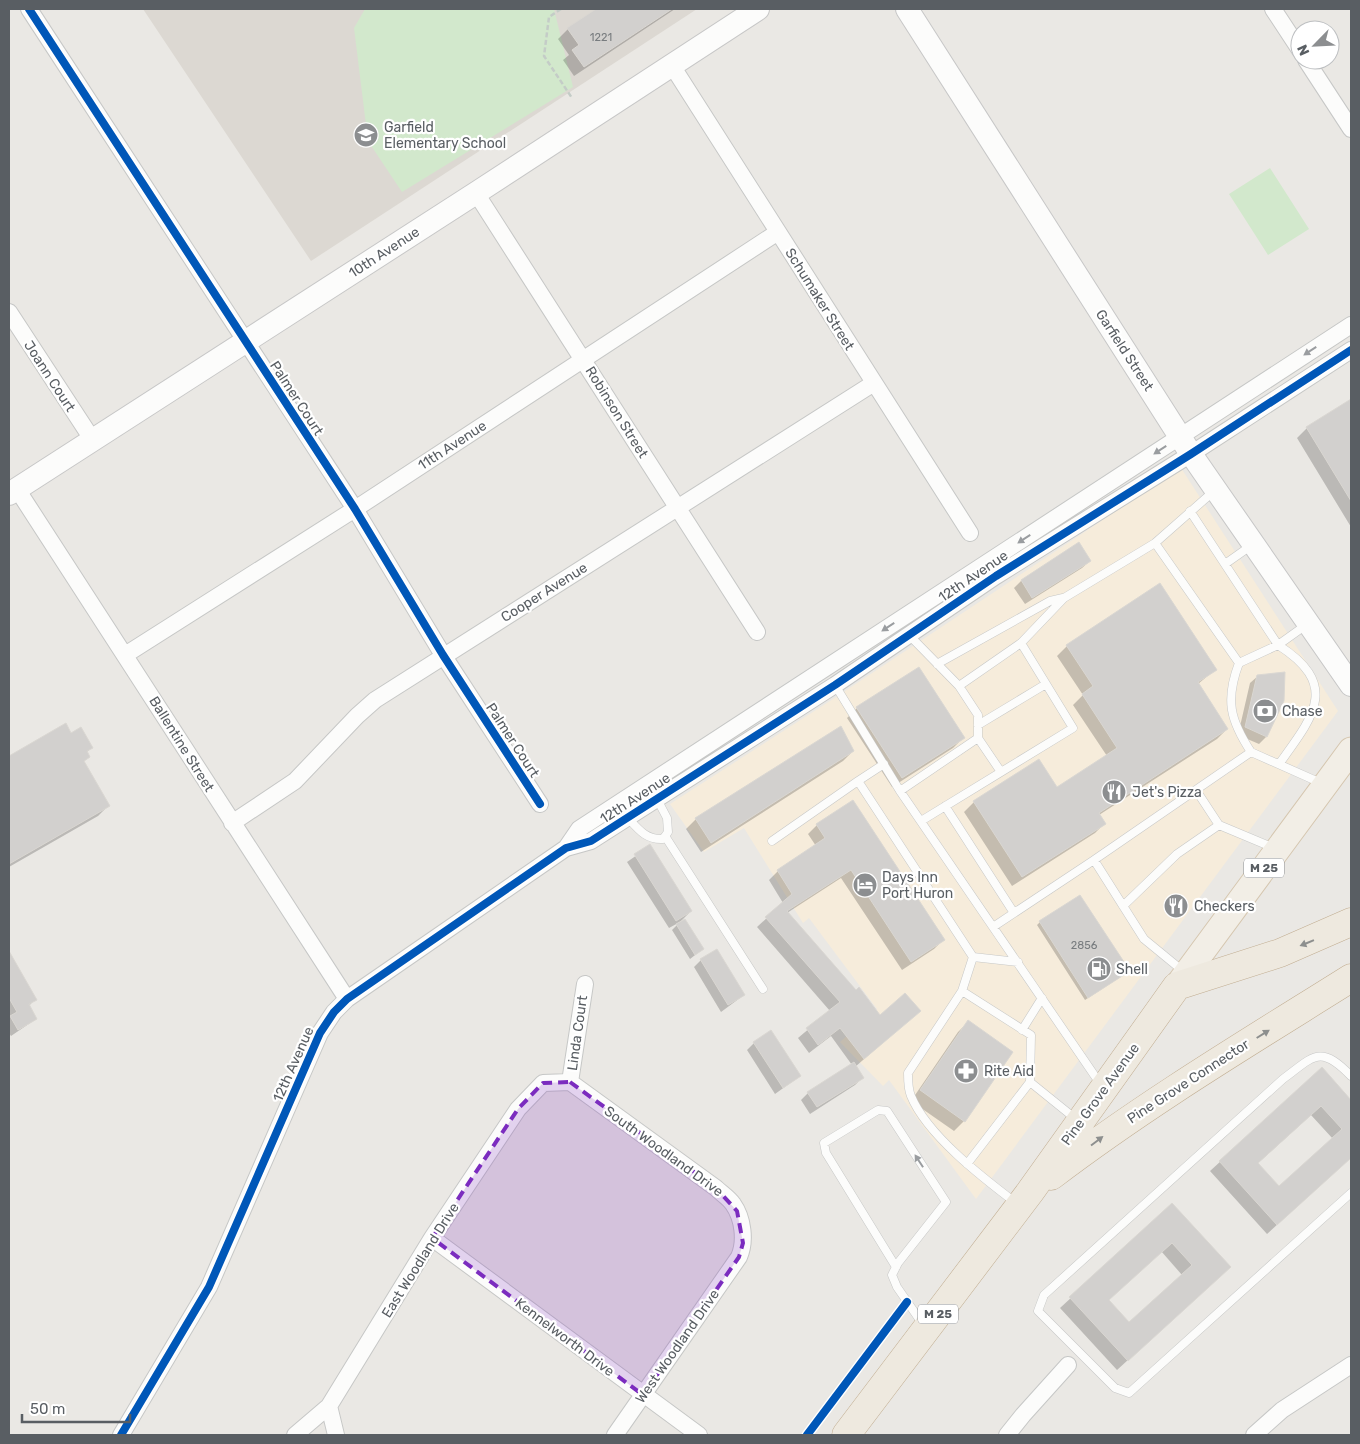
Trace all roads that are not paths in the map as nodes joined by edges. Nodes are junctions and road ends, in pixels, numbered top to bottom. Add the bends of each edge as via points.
1 (28, 9) edge
2 (758, 9) edge
3 (907, 9) edge
4 (1273, 9) edge
5 (1290, 35) edge
6 (671, 64) junction
7 (1313, 70) edge
8 (1351, 129) edge
9 (476, 193) junction
10 (778, 232) junction
11 (9, 312) edge
12 (1351, 325) edge
13 (246, 341) junction
14 (1351, 350) edge
15 (584, 359) junction
16 (874, 383) junction
17 (92, 439) junction
18 (1186, 445) junction
19 (1216, 490) junction
20 (13, 492) edge
21 (677, 508) junction
22 (354, 509) junction
23 (1190, 511) junction
24 (970, 533) dead end
25 (1155, 543) junction
26 (1254, 544) junction
27 (1225, 564) junction
28 (1064, 598) junction
29 (1309, 623) junction
30 (757, 632) dead end
31 (909, 635) junction
32 (1021, 643) junction
33 (1278, 645) junction
34 (125, 655) junction
35 (443, 656) junction
36 (1239, 663) junction
37 (937, 664) junction
38 (1046, 684) junction
39 (835, 685) junction
40 (1351, 685) edge
41 (958, 686) junction
42 (978, 725) junction
43 (978, 738) junction
44 (1351, 750) edge
45 (1251, 752) junction
46 (884, 764) junction
47 (1279, 764) junction
48 (1001, 772) junction
49 (858, 781) junction
50 (1325, 785) junction
51 (900, 790) junction
52 (1196, 790) junction
53 (657, 799) junction
54 (540, 804) dead end
55 (945, 806) junction
56 (628, 818) junction
57 (921, 821) junction
58 (232, 823) junction
59 (1219, 825) junction
60 (665, 836) junction
61 (772, 841) dead end
62 (566, 848) junction
63 (1278, 849) junction
64 (1094, 860) junction
65 (1123, 906) junction
66 (1014, 913) junction
67 (1351, 922) edge
68 (993, 927) junction
69 (974, 957) junction
70 (1018, 962) junction
71 (1351, 978) edge
72 (1182, 980) junction
73 (585, 984) dead end
74 (763, 989) dead end
75 (962, 991) junction
76 (1042, 998) junction
77 (347, 999) junction
78 (1022, 1030) junction
79 (1351, 1076) edge
80 (570, 1082) junction
81 (1030, 1082) junction
82 (1104, 1089) junction
83 (1080, 1122) junction
84 (967, 1164) junction
85 (1351, 1193) edge
86 (1025, 1199) junction
87 (432, 1238) junction
88 (739, 1257) joint
89 (896, 1267) junction
90 (926, 1329) junction
91 (1351, 1364) edge
92 (1068, 1366) dead end
93 (643, 1395) junction
94 (329, 1406) junction
95 (121, 1435) edge
96 (295, 1435) edge
97 (336, 1435) edge
98 (615, 1435) edge
99 (698, 1435) edge
100 (846, 1435) edge
101 (1007, 1435) edge
102 (1254, 1435) edge

1 - 13 street, Palmer Court
2 - 6 street, 10th Avenue
3 - 18 street, Garfield Street
4 - 5 street
6 - 9 street, 10th Avenue
6 - 10 street, Schumaker Street
7 - 8 street
9 - 13 street, 10th Avenue
9 - 15 street, Robinson Street
10 - 15 street, 11th Avenue
10 - 16 street, Schumaker Street
11 - 17 street, Joann Court
12 -> 18 street, 12th Avenue
13 - 17 street, 10th Avenue
13 - 22 street, Palmer Court
14 - 18 street, 12th Avenue
15 - 21 street, Robinson Street
15 - 22 street, 11th Avenue
16 - 21 street, Cooper Avenue
16 - 24 street, Schumaker Street
17 - 20 street, 10th Avenue
18 - 19 street, Garfield Street
18 - 31 street, 12th Avenue
18 -> 62 street, 12th Avenue via 579,829
19 - 23 lane
19 - 26 street, Garfield Street
20 - 34 street, Ballentine Street
21 - 30 street, Robinson Street
21 - 35 street, Cooper Avenue
22 - 34 street, 11th Avenue
22 - 35 street, Palmer Court
23 - 25 lane
23 - 27 lane
25 - 28 lane
25 - 36 lane
26 - 27 lane
26 - 29 street, Garfield Street
27 - 33 lane
28 - 32 lane
28 - 37 lane via 1050,601
29 - 33 lane
29 - 40 street, Garfield Street
31 - 37 lane
31 - 39 street, 12th Avenue
32 - 38 lane
32 - 41 lane
33 - 36 lane
33 - 47 lane via 1298,658 1310,673 1317,693 1315,709
34 - 58 street, Ballentine Street
35 - 54 street, Palmer Court
35 - 58 street, Cooper Avenue via 375,700 295,781
36 - 45 lane via 1229,700 1234,722
37 - 41 lane
38 - 42 lane
38 - 48 lane via 1073,728
39 - 46 lane
39 - 53 street, 12th Avenue
41 - 42 lane via 978,715
42 - 43 lane
43 - 48 lane
43 - 51 lane
44 - 50 main road, Pine Grove Avenue / M 25
45 - 47 lane
45 - 52 lane
46 - 49 lane
46 - 51 lane
47 - 50 lane
48 - 55 lane
49 - 61 lane
49 - 69 lane
50 - 63 main road, Pine Grove Avenue / M 25
51 - 57 lane
52 - 59 lane
52 - 64 lane
53 - 56 street, 12th Avenue
53 - 60 lane via 667,818 668,832
55 - 57 lane
55 - 66 lane
56 - 60 lane via 642,834 653,839
56 - 62 street, 12th Avenue via 591,841
57 - 68 lane
58 - 77 street, Ballentine Street
59 - 63 lane
59 - 65 lane via 1177,854
60 - 74 lane
62 - 77 street, 12th Avenue
63 - 72 main road, Pine Grove Avenue / M 25
64 - 65 lane
64 - 66 lane
65 - 72 lane via 1144,939
66 - 68 lane
67 -> 72 highway via 1280,953
68 - 70 lane
69 - 70 lane
69 - 75 lane
70 - 76 lane
86 -> 71 highway, Pine Grove Connector via 1104,1136 1164,1095
72 - 82 highway, Pine Grove Avenue / M 25
73 - 80 street, Linda Court
75 - 78 lane
75 - 84 lane via 908,1073 910,1095 932,1128
76 - 78 lane
76 - 82 lane
77 - 95 street, 12th Avenue via 320,1033 209,1287
78 - 81 lane via 1031,1036
79 - 85 lane via 1337,1061 1320,1055 1310,1058 1044,1295 1038,1311 1114,1388 1130,1392
80 - 87 street, East Woodland Drive via 543,1083 518,1109
80 - 88 street, South Woodland Drive via 732,1202 741,1222 743,1243
81 - 83 lane
81 - 84 lane
82 - 83 highway, Pine Grove Avenue / M 25
83 - 86 highway, Pine Grove Avenue / M 25
84 - 86 lane
86 - 90 highway, Pine Grove Avenue / M 25
87 - 93 street, Kennelworth Drive
87 - 94 street, East Woodland Drive
88 - 93 street, West Woodland Drive
89 -> 89 lane via 946,1202 887,1110 878,1110 824,1142 826,1153
89 - 90 lane via 892,1275 897,1287
90 - 100 highway, Pine Grove Avenue / M 25
91 - 102 street via 1282,1410
92 - 101 street
93 - 98 street, West Woodland Drive
93 - 99 street, Kennelworth Drive
94 - 96 street, East Woodland Drive
94 - 97 street

